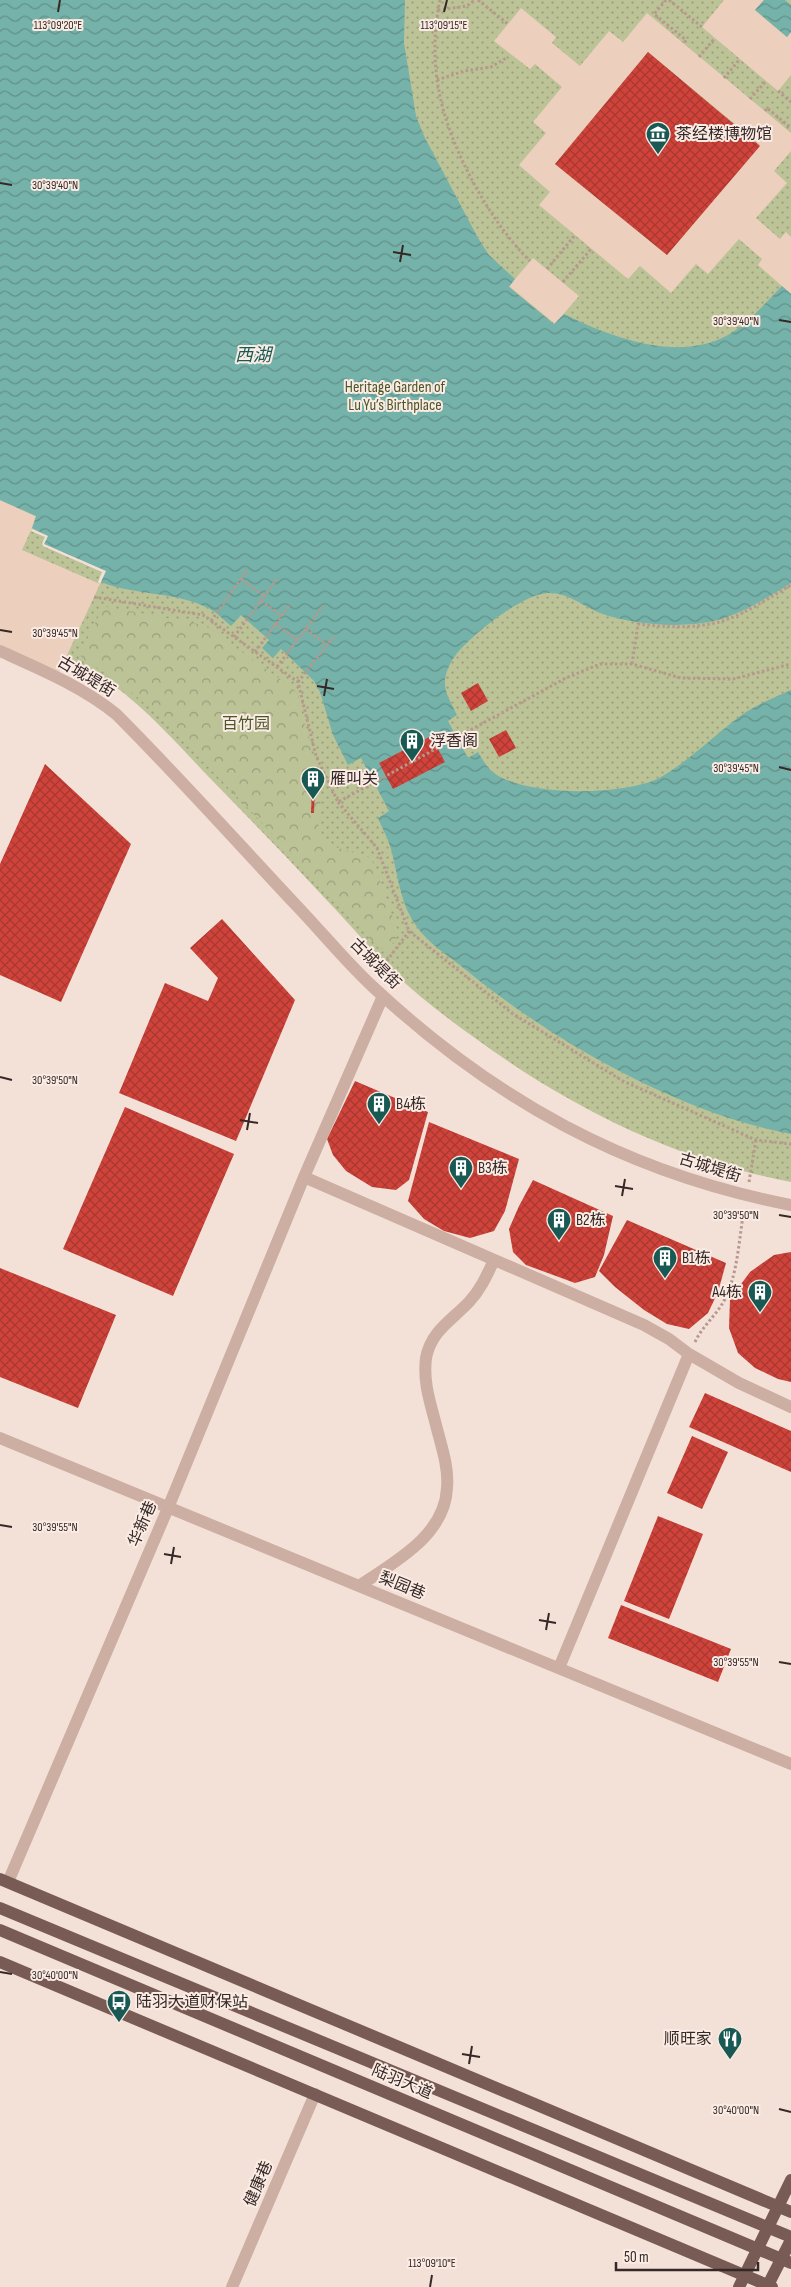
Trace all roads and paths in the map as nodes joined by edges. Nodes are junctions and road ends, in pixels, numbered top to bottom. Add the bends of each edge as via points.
1 (440, 0) edge
2 (477, 0) edge
3 (668, 0) edge
4 (438, 10) junction
5 (508, 24) dead end
6 (702, 27) dead end
7 (715, 38) dead end
8 (684, 44) dead end
9 (508, 57) dead end
10 (699, 57) dead end
11 (740, 59) dead end
12 (724, 78) dead end
13 (437, 80) junction
14 (766, 81) dead end
15 (778, 91) dead end
16 (750, 99) dead end
17 (791, 102) edge
18 (765, 111) dead end
19 (791, 128) edge
20 (575, 235) dead end
21 (591, 249) dead end
22 (530, 261) dead end
23 (547, 269) dead end
24 (563, 282) dead end
25 (248, 570) dead end
26 (241, 579) junction
27 (277, 579) dead end
28 (791, 585) edge
29 (264, 596) junction
30 (94, 597) dead end
31 (261, 601) junction
32 (289, 606) dead end
33 (323, 606) dead end
34 (282, 616) junction
35 (211, 621) junction
36 (276, 624) junction
37 (306, 629) junction
38 (335, 635) dead end
39 (234, 637) junction
40 (297, 640) junction
41 (327, 645) junction
42 (0, 651) edge
43 (255, 652) junction
44 (632, 664) junction
45 (791, 664) edge
46 (277, 667) junction
47 (298, 682) junction
48 (338, 802) junction
49 (408, 931) junction
50 (370, 985) junction
51 (383, 996) junction
52 (756, 1140) junction
53 (791, 1144) edge
54 (304, 1177) junction
55 (746, 1196) junction
56 (791, 1205) edge
57 (494, 1260) junction
58 (690, 1354) junction
59 (791, 1407) edge
60 (0, 1438) edge
61 (168, 1508) junction
62 (359, 1586) junction
63 (559, 1668) junction
64 (791, 1764) edge
65 (4, 1880) edge
66 (0, 1908) edge
67 (0, 1930) edge
68 (0, 1962) edge
69 (315, 2094) junction
70 (791, 2180) edge
71 (778, 2207) junction
72 (791, 2212) edge
73 (768, 2227) junction
74 (791, 2239) edge
75 (757, 2249) junction
76 (786, 2261) edge
77 (742, 2281) edge
78 (769, 2286) edge
79 (232, 2287) edge

1 - 4 path
2 - 4 path via 467,6
2 - 5 path
3 - 6 path
3 - 8 path via 654,14 686,40
4 - 13 path via 435,38
7 - 10 path
9 - 13 path via 491,67
11 - 12 path
13 - 22 path via 450,132 467,168 505,233
14 - 16 path
15 - 17 path
18 - 19 path via 767,108
20 - 23 path
21 - 24 path
25 - 26 path
26 - 29 path
26 - 35 path
27 - 29 path
28 - 44 path via 717,622 675,627 638,624
29 - 31 path
30 - 35 path via 203,615
31 - 34 path
31 - 39 path
32 - 34 path
33 - 37 path
34 - 36 path
35 - 39 path
36 - 40 path
36 - 43 path
37 - 40 path
37 - 41 path
38 - 41 path
39 - 43 path
40 - 46 path
41 - 47 path
42 - 50 street, 古城堤街 via 57,677 116,714
43 - 46 path
44 - 45 path via 681,678 733,679
44 - 48 path via 600,664 566,678
46 - 47 path
47 - 48 path via 316,756
48 - 49 path via 377,848
49 - 50 path
49 - 52 path via 513,1014 598,1068
50 - 51 street, 古城堤街
51 - 54 street, 华新巷
51 - 55 street, 古城堤街 via 478,1074 549,1119 626,1156 684,1178
52 - 53 path
52 - 55 path
54 - 57 street
54 - 61 street, 华新巷
55 - 56 street, 古城堤街
55 - 58 path via 729,1288
57 - 58 street via 644,1325
57 - 62 street via 482,1286 444,1324 426,1356 424,1383 447,1469 448,1490 439,1516 424,1538 403,1557
58 - 59 street via 739,1383
58 - 63 street
60 - 61 street, 梨园巷
61 - 62 street, 梨园巷
61 - 65 street, 华新巷
62 - 63 street, 梨园巷
63 - 64 street, 梨园巷
65 - 71 main road
66 - 73 main road, 陆羽大道
67 - 75 main road, 陆羽大道
68 - 69 main road
69 - 77 main road
69 - 79 street, 健康巷
70 - 71 main road
71 - 72 main road
71 - 73 main road
73 - 74 main road, 陆羽大道
73 - 75 main road
74 - 76 main road
75 - 76 main road, 陆羽大道
75 - 77 main road
76 - 78 main road
77 - 78 main road

